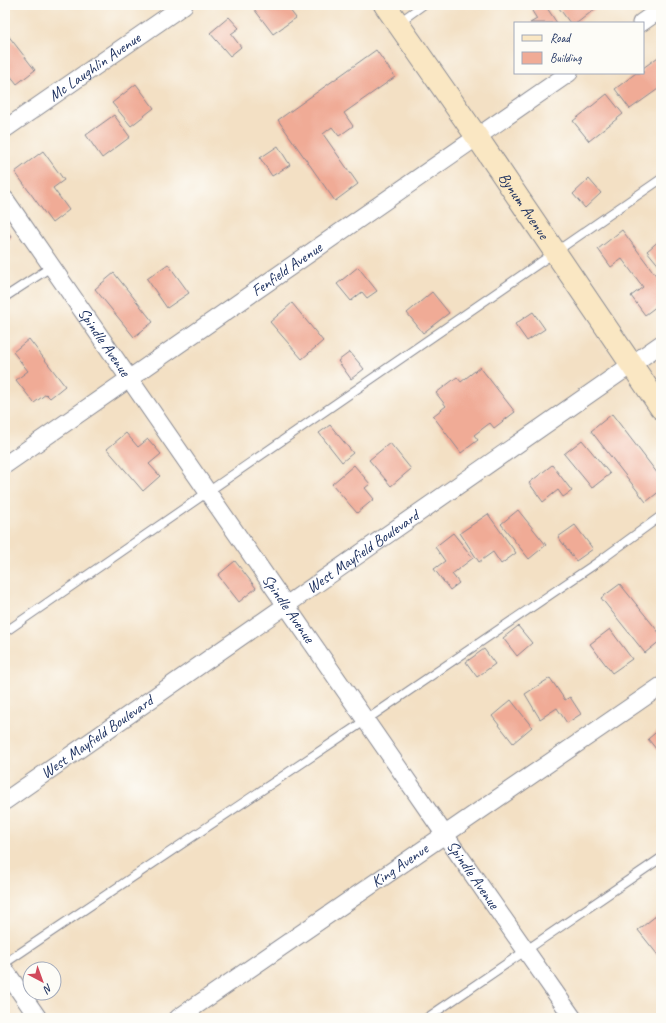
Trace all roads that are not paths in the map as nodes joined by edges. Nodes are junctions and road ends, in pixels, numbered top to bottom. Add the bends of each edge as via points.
1 (184, 5) edge
2 (385, 5) edge
3 (424, 5) edge
4 (661, 9) edge
5 (642, 22) edge
6 (397, 23) junction
7 (568, 74) edge
8 (5, 129) edge
9 (476, 137) junction
10 (661, 179) edge
11 (5, 199) edge
12 (555, 253) junction
13 (51, 267) junction
14 (5, 297) edge
15 (661, 344) edge
16 (631, 364) junction
17 (130, 379) junction
18 (661, 408) edge
19 (5, 465) edge
20 (208, 492) junction
21 (661, 516) edge
22 (286, 605) junction
23 (5, 632) edge
24 (661, 686) edge
25 (366, 720) junction
26 (5, 801) edge
27 (445, 835) junction
28 (661, 858) edge
29 (526, 951) junction
30 (5, 964) edge
31 (5, 970) edge
32 (38, 1018) edge
33 (178, 1018) edge
34 (427, 1018) edge
35 (573, 1018) edge

1 - 8 street, Mc Laughlin Avenue
2 - 6 main road, Bynum Avenue
3 - 6 lane
4 - 5 street
6 - 9 main road, Bynum Avenue
7 - 9 street, Fenfield Avenue
9 - 12 main road, Bynum Avenue
9 - 17 street, Fenfield Avenue
10 - 12 lane
11 - 13 street, Spindle Avenue
12 - 16 main road, Bynum Avenue
12 - 20 lane
13 - 14 lane
13 - 17 street, Spindle Avenue
15 - 16 street, West Mayfield Boulevard
16 - 18 main road, Bynum Avenue
16 - 22 street, West Mayfield Boulevard
17 - 19 street, Fenfield Avenue
17 - 20 street, Spindle Avenue
20 - 22 street, Spindle Avenue
20 - 23 lane
21 - 25 lane via 598,562
22 - 25 street, Spindle Avenue
22 - 26 street, West Mayfield Boulevard
24 - 27 street, King Avenue
25 - 27 street, Spindle Avenue
25 - 30 lane
27 - 29 street, Spindle Avenue
27 - 33 street, King Avenue
28 - 29 lane
29 - 34 lane
29 - 35 street, Spindle Avenue
31 - 32 street

